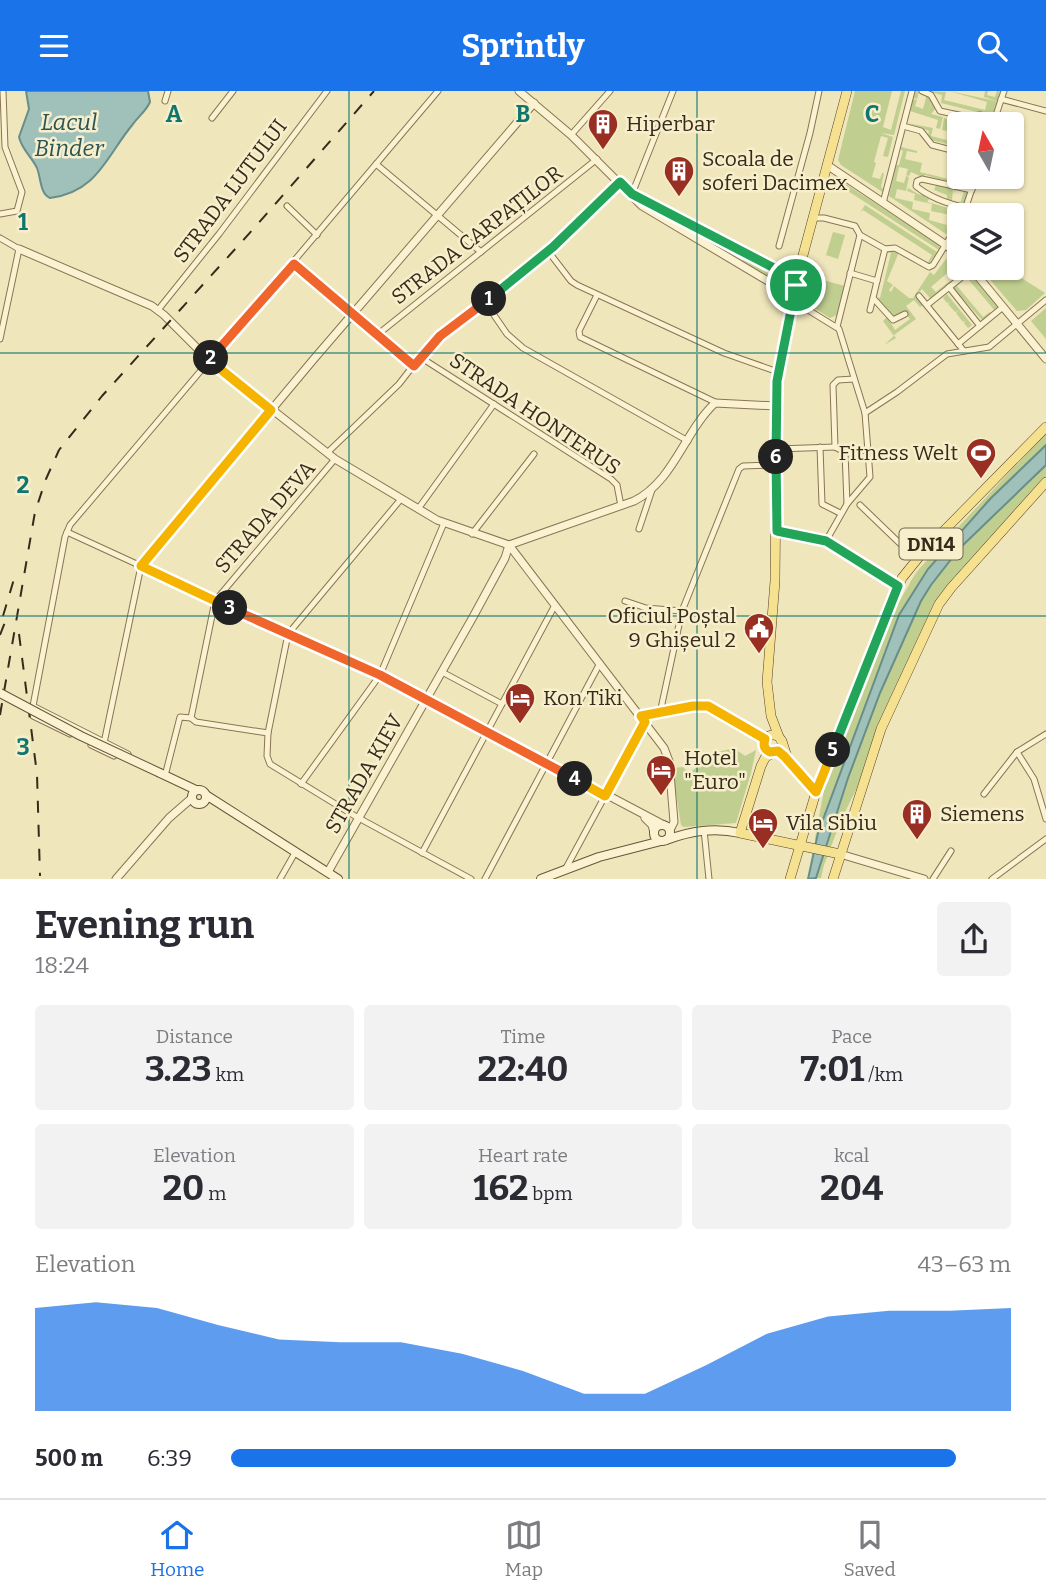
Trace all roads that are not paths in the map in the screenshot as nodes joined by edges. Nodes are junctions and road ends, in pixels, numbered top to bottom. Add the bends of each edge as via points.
1 (3, 91) edge
2 (168, 91) edge
3 (233, 91) edge
4 (327, 91) edge
5 (438, 91) edge
6 (519, 91) edge
7 (610, 91) edge
8 (673, 91) edge
9 (819, 91) edge
10 (847, 91) edge
11 (912, 91) edge
12 (922, 91) edge
13 (1004, 91) edge
14 (529, 94) edge
15 (1001, 99) junction
16 (165, 101) dead end
17 (534, 103) junction
18 (1046, 111) edge
19 (947, 112) edge
20 (997, 112) edge
21 (212, 118) dead end
22 (2, 119) edge
23 (903, 126) junction
24 (571, 135) junction
25 (3, 146) edge
26 (947, 149) edge
27 (597, 159) junction
28 (376, 164) junction
29 (827, 165) junction
30 (620, 182) junction
31 (972, 190) joint
32 (632, 194) junction
33 (883, 202) junction
34 (967, 203) edge
35 (947, 204) edge
36 (287, 206) dead end
37 (0, 214) edge
38 (438, 216) junction
39 (813, 218) junction
40 (317, 235) junction
41 (860, 235) junction
42 (0, 238) edge
43 (779, 243) dead end
44 (946, 244) joint
45 (19, 249) junction
46 (885, 249) junction
47 (548, 251) junction
48 (481, 253) junction
49 (294, 264) junction
50 (850, 273) junction
51 (797, 280) junction
52 (957, 280) edge
53 (981, 280) edge
54 (877, 281) junction
55 (949, 287) junction
56 (597, 295) junction
57 (919, 296) dead end
58 (793, 298) junction
59 (873, 298) junction
60 (1046, 300) edge
61 (485, 302) junction
62 (927, 305) junction
63 (1003, 307) junction
64 (158, 310) junction
65 (870, 310) dead end
66 (905, 314) dead end
67 (353, 315) junction
68 (1018, 324) junction
69 (981, 326) junction
70 (837, 327) junction
71 (377, 335) junction
72 (0, 339) edge
73 (958, 344) junction
74 (964, 351) junction
75 (420, 357) junction
76 (1046, 359) edge
77 (209, 360) junction
78 (414, 366) junction
79 (778, 373) junction
80 (854, 379) junction
81 (717, 403) junction
82 (494, 404) junction
83 (776, 405) junction
84 (268, 413) junction
85 (865, 413) junction
86 (1046, 427) edge
87 (688, 441) junction
88 (820, 447) junction
89 (835, 447) junction
90 (776, 449) junction
91 (869, 450) junction
92 (845, 452) junction
93 (327, 453) junction
94 (534, 454) dead end
95 (335, 459) junction
96 (776, 465) junction
97 (1046, 482) edge
98 (652, 490) junction
99 (401, 499) junction
100 (848, 504) junction
101 (860, 505) dead end
102 (621, 506) junction
103 (418, 509) junction
104 (840, 513) junction
105 (444, 523) junction
106 (639, 529) dead end
107 (777, 531) junction
108 (67, 532) junction
109 (472, 534) junction
110 (826, 541) junction
111 (509, 545) junction
112 (916, 559) junction
113 (141, 566) junction
114 (898, 586) junction
115 (215, 601) junction
116 (625, 601) dead end
117 (555, 605) junction
118 (682, 611) junction
119 (288, 634) junction
120 (600, 663) junction
121 (442, 672) junction
122 (380, 675) junction
123 (0, 693) edge
124 (427, 699) junction
125 (502, 704) junction
126 (33, 706) junction
127 (660, 713) junction
128 (771, 716) junction
129 (191, 718) junction
130 (643, 719) junction
131 (487, 731) junction
132 (268, 733) junction
133 (1046, 734) edge
134 (766, 737) junction
135 (780, 739) junction
136 (104, 742) junction
137 (102, 750) junction
138 (775, 752) junction
139 (1017, 752) junction
140 (788, 759) junction
141 (547, 764) junction
142 (167, 775) junction
143 (301, 783) junction
144 (816, 792) junction
145 (984, 794) dead end
146 (605, 796) junction
147 (198, 797) junction
148 (642, 815) junction
149 (359, 819) junction
150 (1046, 819) edge
151 (668, 828) junction
152 (704, 830) junction
153 (688, 832) junction
154 (740, 833) junction
155 (659, 838) junction
156 (1046, 839) edge
157 (803, 846) junction
158 (296, 851) junction
159 (951, 851) dead end
160 (422, 853) junction
161 (838, 854) junction
162 (566, 868) junction
163 (328, 872) junction
164 (908, 876) edge
165 (116, 879) edge
166 (280, 879) edge
167 (338, 879) edge
168 (471, 879) edge
169 (485, 879) edge
170 (541, 879) edge
171 (709, 879) edge
172 (790, 879) edge
173 (833, 879) edge
174 (923, 879) edge
175 (933, 879) edge
176 (992, 879) edge

1 - 22 street
2 - 16 street
3 - 21 street
4 - 64 street, STRADA LUTULUI
5 - 28 street
6 - 14 street
7 - 24 street
8 - 32 street
9 - 43 street
10 - 29 main road
11 - 23 street
12 - 19 street
13 - 15 street
14 - 17 street
15 - 18 street
15 - 20 street
17 - 24 street
17 - 38 street
22 - 25 street
23 - 26 street via 921,131 932,145
23 - 33 street
24 - 27 street
25 - 37 street via 23,196 17,211
27 - 30 street
27 - 48 street, STRADA CARPAȚILOR
28 - 38 street
28 - 40 street
29 - 33 street
29 - 39 main road
30 - 32 street
30 - 47 street
31 - 34 street
31 - 35 street via 922,179 916,184
32 - 51 street
32 - 58 street via 646,208
33 - 44 street
36 - 40 street
38 - 48 street
38 - 67 street
39 - 41 street via 855,226
39 - 51 main road
40 - 49 street
41 - 46 street
41 - 50 street
42 - 45 street
44 - 46 street via 927,267 898,249
45 - 64 street
45 - 72 street
46 - 54 street
47 - 56 street via 571,281
47 - 61 street
48 - 71 street, STRADA CARPAȚILOR
49 - 67 street
49 - 77 street
50 - 54 street
50 - 70 street
51 - 58 main road
52 - 55 street
53 - 63 street
54 - 59 street
55 - 62 street
55 - 69 street
56 - 79 street
56 - 81 street via 580,337
57 - 62 street
58 - 70 street
58 - 79 main road
59 - 65 street
59 - 66 street via 893,320
60 - 68 street
61 - 75 street
61 - 87 street via 523,348
62 - 73 street
63 - 68 street
63 - 69 street
64 - 77 street
67 - 71 street
67 - 84 street
68 - 74 street via 989,347
68 - 76 street
69 - 73 street
70 - 80 street
71 - 78 street
73 - 74 street
74 - 85 street via 944,356
75 - 78 street
75 - 82 street, STRADA HONTERUS
77 - 84 street
77 - 108 street
78 - 93 street
79 - 83 main road
80 - 85 street
80 - 89 street via 833,385
81 - 83 street
81 - 87 street
82 - 102 street, STRADA HONTERUS via 615,482
82 - 103 street
83 - 90 main road
84 - 93 street
84 - 113 street
85 - 91 street
86 - 112 main road, DN14
87 - 98 street
88 - 89 street
88 - 90 street
88 - 104 street via 822,505
89 - 92 street
90 - 96 main road
91 - 92 street
91 - 100 street via 870,477
92 - 100 street
93 - 95 street
94 - 109 street
95 - 99 street
95 - 115 street, STRADA DEVA
96 - 107 main road
96 - 118 street via 739,469
97 - 161 main road, DN14 via 939,604 881,729
98 - 102 street
98 - 106 street
99 - 103 street
99 - 119 street
100 - 104 street
101 - 112 street
102 - 111 street
103 - 105 street
104 - 110 street
105 - 109 street
105 - 122 street
107 - 110 street
107 - 128 main road via 767,667
108 - 113 street
108 - 126 street
109 - 111 street
110 - 114 street
111 - 117 street
111 - 121 street, STRADA KIEV
112 - 114 main road, DN14
113 - 115 street
113 - 136 street
114 - 144 main road, DN14
115 - 119 street
115 - 129 street, STRADA DEVA
116 - 118 street
117 - 120 street
117 - 125 street
118 - 127 street
119 - 122 street
119 - 132 street
120 - 130 street
120 - 141 street
121 - 124 street, STRADA KIEV
121 - 125 street
122 - 124 street
122 - 143 street
123 - 142 main road, bridge
124 - 131 street
124 - 149 street, STRADA KIEV
125 - 131 street
126 - 136 street
126 - 137 street via 33,716
127 - 130 street
127 - 134 street via 708,706
128 - 134 main road
128 - 135 main road
129 - 132 street
129 - 142 street via 178,719
130 - 146 street
130 - 151 street via 668,757 674,817
131 - 141 street
131 - 160 street
132 - 143 street via 269,763
133 - 139 street
134 - 135 main road
134 - 138 main road via 765,748
135 - 138 main road via 781,747
135 - 140 main road
136 - 137 street
136 - 142 street
137 - 142 street via 162,777
138 - 140 main road
138 - 154 main road via 761,766
139 - 145 street
139 - 150 street via 1034,779
140 - 144 main road
141 - 146 street
141 - 169 street
142 - 147 main road
143 - 149 street
144 - 157 main road, DN14
146 - 148 street
146 - 162 street
147 - 158 main road via 225,806
147 - 165 street via 169,818
148 - 151 street
148 - 155 street
149 - 160 street
149 - 163 street, STRADA KIEV
151 - 153 main road
151 - 155 main road via 670,836
151 - 155 main road via 658,826
152 - 153 main road
152 - 154 main road
152 - 171 street
153 - 155 main road
154 - 157 main road
155 - 162 main road
156 - 176 street
157 - 161 main road
157 - 172 main road, DN14
158 - 163 main road
158 - 166 street
159 - 175 street
160 - 168 street
161 - 164 street
161 - 173 main road, DN14
162 - 170 main road
163 - 167 main road
164 - 174 street

